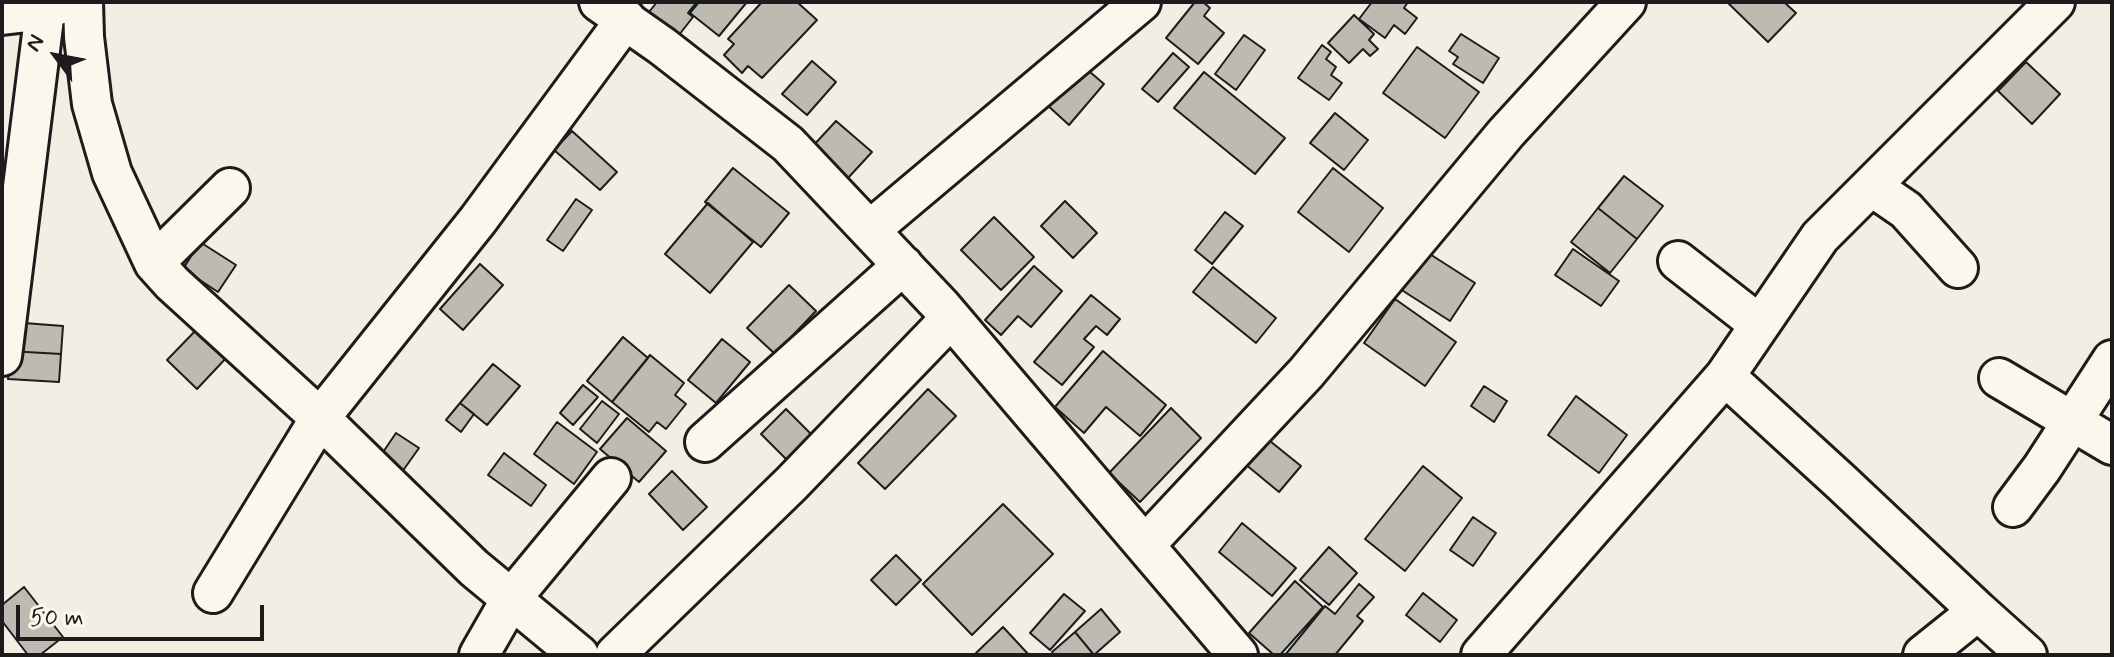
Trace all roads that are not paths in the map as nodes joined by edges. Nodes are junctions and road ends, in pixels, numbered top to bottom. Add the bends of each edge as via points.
1 (83, 2) edge
2 (1141, 2) edge
3 (1626, 2) edge
4 (2055, 2) edge
5 (55, 6) edge
6 (612, 10) edge
7 (2, 15) edge
8 (1871, 186) junction
9 (230, 188) dead end
10 (870, 230) junction
11 (1678, 261) dead end
12 (154, 263) junction
13 (903, 265) junction
14 (1958, 268) dead end
15 (951, 318) junction
16 (1760, 325) junction
17 (2, 356) edge
18 (2112, 360) edge
19 (1725, 376) junction
20 (1999, 378) dead end
21 (320, 418) junction
22 (2072, 421) junction
23 (705, 442) dead end
24 (2112, 445) edge
25 (611, 478) dead end
26 (2013, 507) dead end
27 (1146, 544) junction
28 (213, 593) dead end
29 (511, 599) junction
30 (1978, 611) junction
31 (479, 655) edge
32 (579, 655) edge
33 (615, 655) edge
34 (1238, 655) edge
35 (1481, 655) edge
36 (1923, 655) edge
37 (2027, 655) edge

1 - 12 street via 92,104 112,173
2 - 10 street
3 - 27 street via 1506,133 1306,373
4 - 8 street
5 - 7 street
5 - 17 street
6 - 10 street via 788,144
6 - 21 street via 478,220
8 - 14 street via 1906,210
8 - 16 street via 1820,237
9 - 12 street
10 - 13 street
11 - 16 street
12 - 21 street
13 - 15 street
13 - 23 street
15 - 27 street
15 - 33 street
16 - 19 street
18 - 22 street
19 - 30 street
19 - 35 street
20 - 22 street
21 - 28 street
21 - 29 street
22 - 24 street
22 - 26 street
25 - 29 street
27 - 34 street
29 - 31 street
29 - 32 street
30 - 36 street
30 - 37 street

